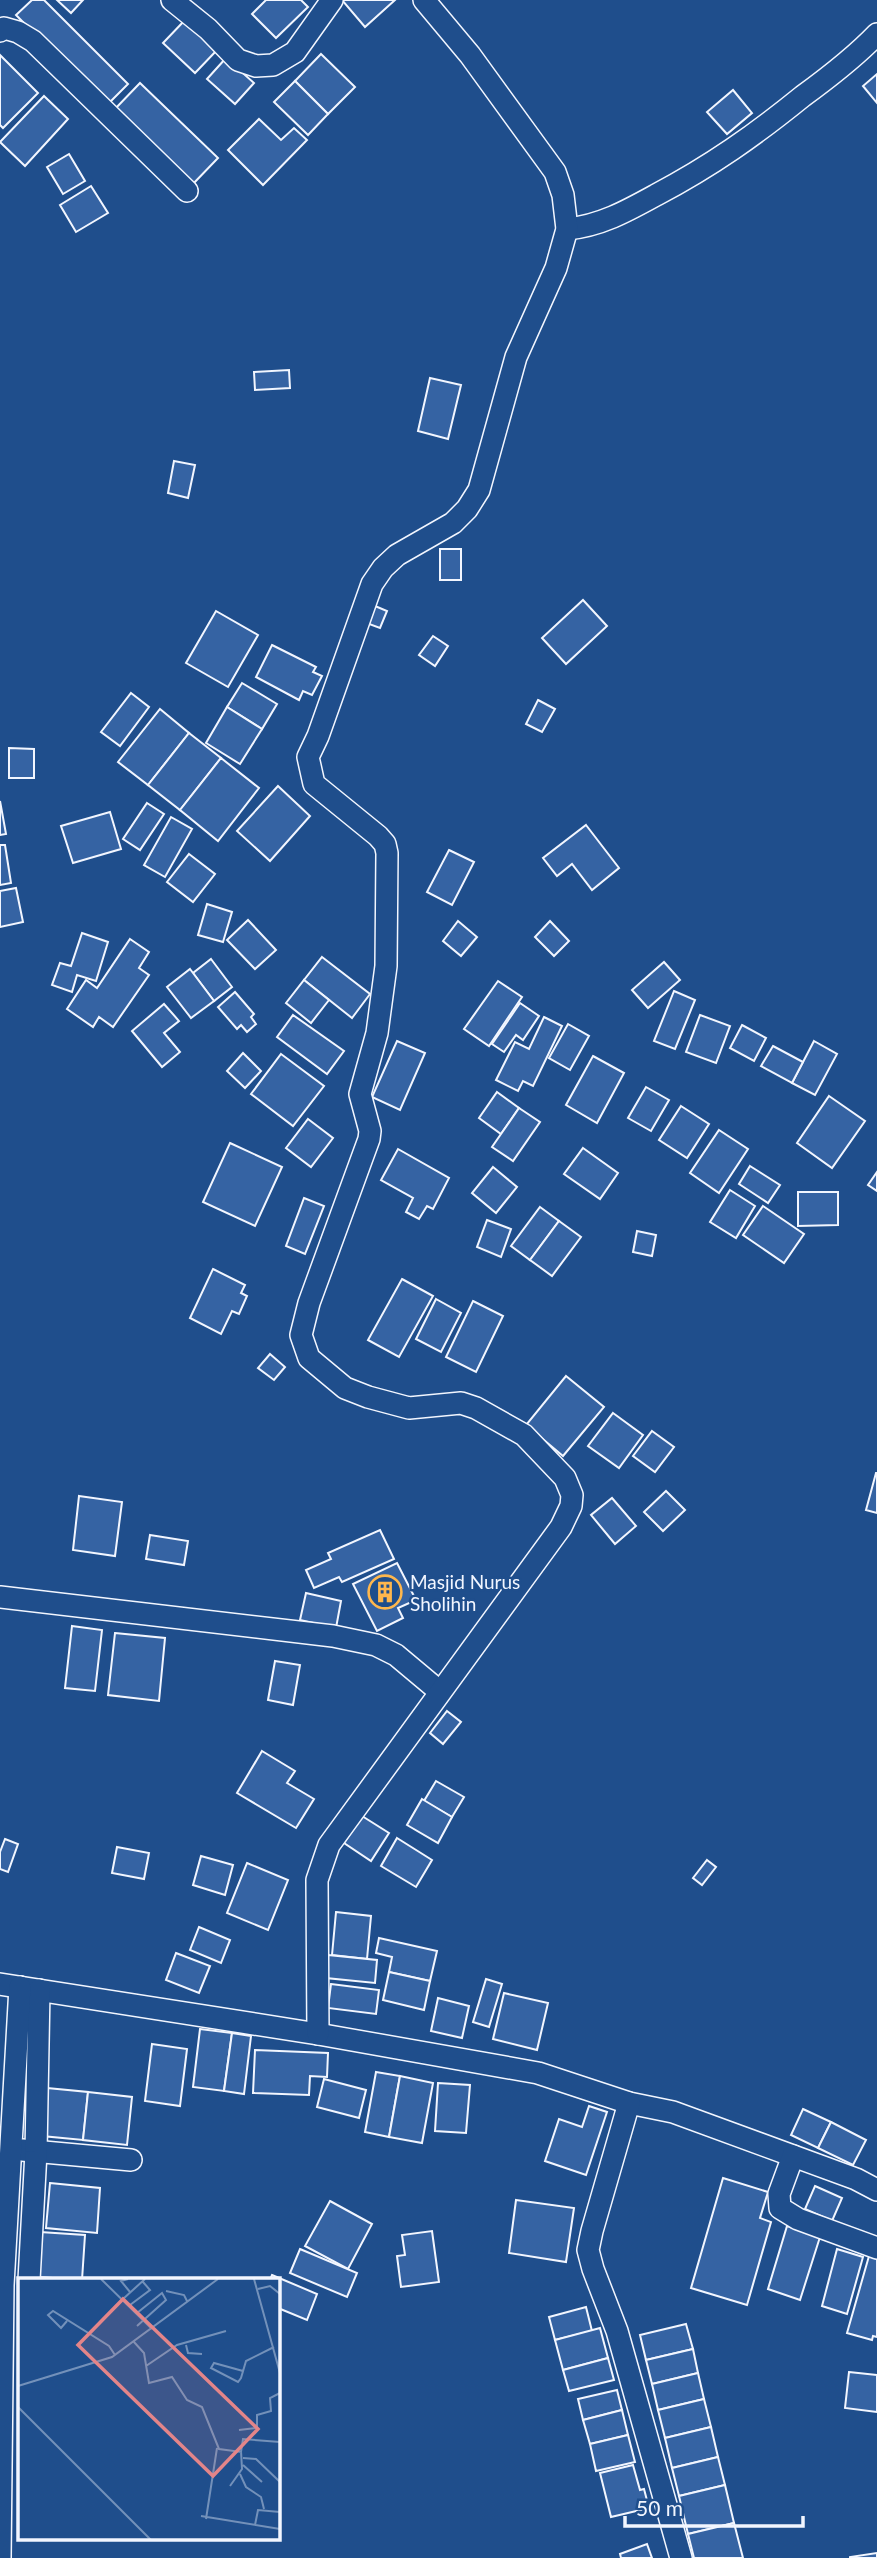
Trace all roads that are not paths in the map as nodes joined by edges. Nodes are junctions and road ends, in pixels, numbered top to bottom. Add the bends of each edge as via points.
1 (172, 0) edge
2 (332, 0) edge
3 (424, 0) edge
4 (0, 31) edge
5 (877, 34) edge
6 (187, 191) dead end
7 (567, 229) junction
8 (0, 1597) edge
9 (439, 1691) junction
10 (20, 1987) edge
11 (318, 2034) junction
12 (629, 2103) junction
13 (6, 2149) edge
14 (36, 2152) junction
15 (793, 2156) junction
16 (131, 2160) dead end
17 (877, 2190) edge
18 (877, 2248) edge
19 (29, 2278) edge
20 (2, 2285) edge
21 (5, 2417) edge
22 (0, 2558) edge
23 (681, 2558) edge

1 - 2 street via 238,61 256,66 273,65 295,52
3 - 7 street via 555,172
4 - 6 street via 18,32 33,41
5 - 7 street via 742,144 622,214
7 - 9 street via 556,268 516,357 479,490 453,523 397,555 372,584 308,757 314,784 378,836 387,853 386,966 377,1033 360,1094 369,1139 309,1303 301,1335 309,1358 345,1388 368,1397 409,1408 461,1403 476,1408 524,1435 565,1478 572,1495 572,1506 561,1527
8 - 9 street via 355,1640 396,1655
9 - 11 street via 329,1845 321,1864 317,1880
10 - 11 street
10 - 13 street
10 - 14 street
11 - 12 street via 538,2073
12 - 15 street via 673,2112
12 - 23 street via 588,2250 617,2331
13 - 14 street
13 - 20 street
14 - 16 street
14 - 19 street
15 - 17 street
15 - 18 street via 779,2194 780,2208
20 - 21 street
21 - 22 street

